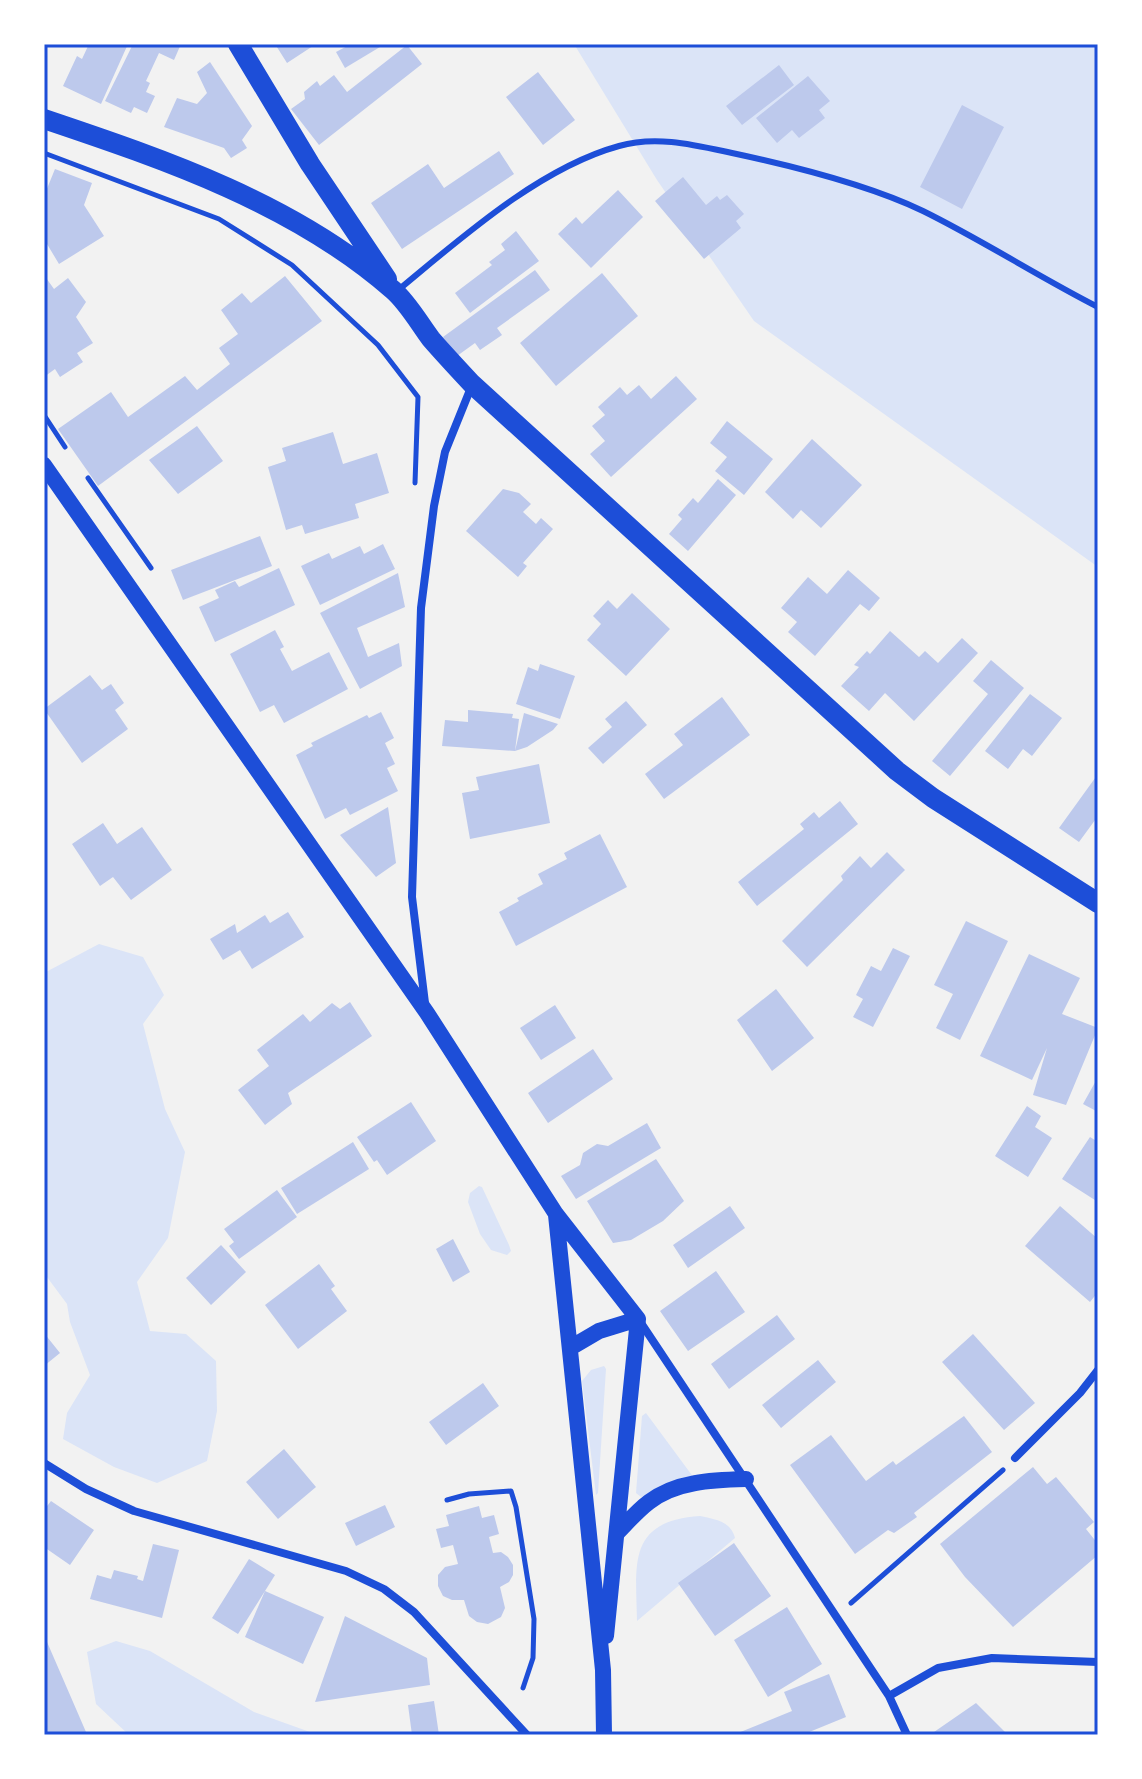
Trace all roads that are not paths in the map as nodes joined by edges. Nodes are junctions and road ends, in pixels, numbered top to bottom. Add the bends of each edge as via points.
1 (238, 44) edge
2 (44, 119) edge
3 (396, 292) junction
4 (1098, 307) edge
5 (472, 384) junction
6 (44, 465) edge
7 (1098, 903) edge
8 (427, 1013) junction
9 (556, 1214) junction
10 (638, 1319) junction
11 (570, 1348) junction
12 (1098, 1370) edge
13 (1015, 1458) road end
14 (44, 1463) edge
15 (746, 1479) junction
16 (617, 1533) junction
17 (1098, 1662) edge
18 (603, 1670) junction
19 (889, 1696) junction
20 (527, 1735) edge
21 (604, 1735) edge
22 (907, 1735) edge

1 - 3 main road
2 - 3 main road via 266,206
3 - 4 lane via 489,215 566,168 620,145 670,142 767,161 921,210
3 - 5 main road
5 - 7 main road via 897,771
5 - 8 street via 445,452 421,608 412,897
6 - 8 main road
8 - 9 main road
9 - 10 main road
9 - 11 main road
10 - 11 main road via 599,1331
10 - 15 street
10 - 16 main road
11 - 18 main road
12 - 13 street
14 - 20 street via 134,1511 346,1571 384,1589 414,1612
15 - 16 main road via 678,1488 651,1501
15 - 19 street
16 - 18 main road
17 - 19 street via 992,1658 938,1668
18 - 21 main road
19 - 22 street

